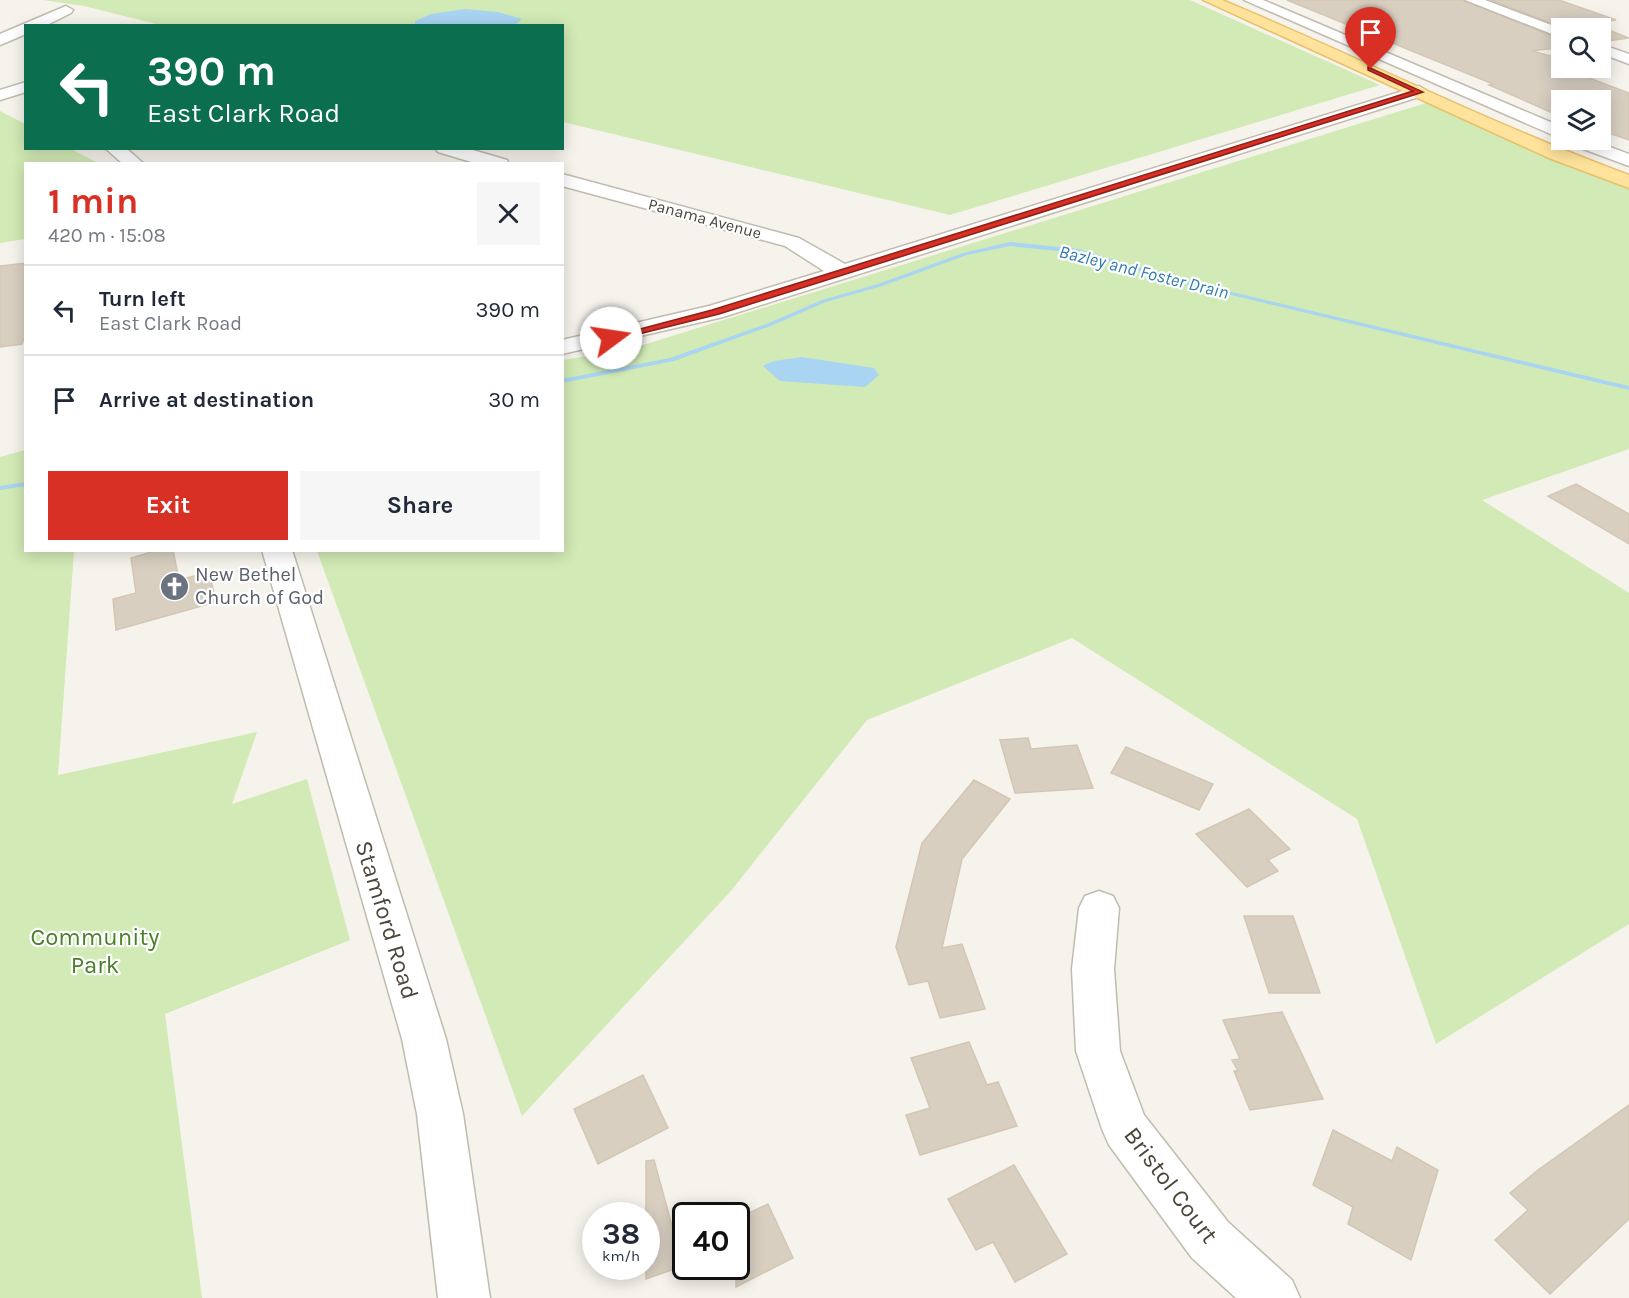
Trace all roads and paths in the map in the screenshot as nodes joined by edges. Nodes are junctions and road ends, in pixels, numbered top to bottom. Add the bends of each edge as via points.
1 (1210, 0) edge
2 (1251, 0) edge
3 (1472, 0) edge
4 (66, 10) dead end
5 (36, 24) edge
6 (24, 29) edge
7 (1551, 30) edge
8 (0, 40) edge
9 (1611, 52) edge
10 (1629, 59) edge
11 (24, 88) edge
12 (1419, 92) junction
13 (4, 103) edge
14 (1551, 129) edge
15 (117, 150) edge
16 (451, 150) edge
17 (1602, 150) edge
18 (1629, 160) edge
19 (132, 162) edge
20 (494, 162) edge
21 (1629, 182) edge
22 (565, 183) edge
23 (842, 272) junction
24 (564, 347) edge
25 (278, 552) edge
26 (1099, 908) dead end
27 (464, 1298) edge
28 (1274, 1298) edge

1 - 12 main road
2 - 14 street
3 - 7 street
4 - 5 street
6 - 8 street
9 - 10 street
11 - 13 street
12 - 21 main road via 1555,154
12 - 23 street
15 - 19 street
16 - 20 street
17 - 18 street
22 - 23 street, Panama Avenue via 792,242
23 - 24 street via 715,312
25 - 27 street, Stamford Road via 424,1039 440,1114
26 - 28 street, Bristol Court via 1093,969 1098,1051 1126,1129 1210,1240

